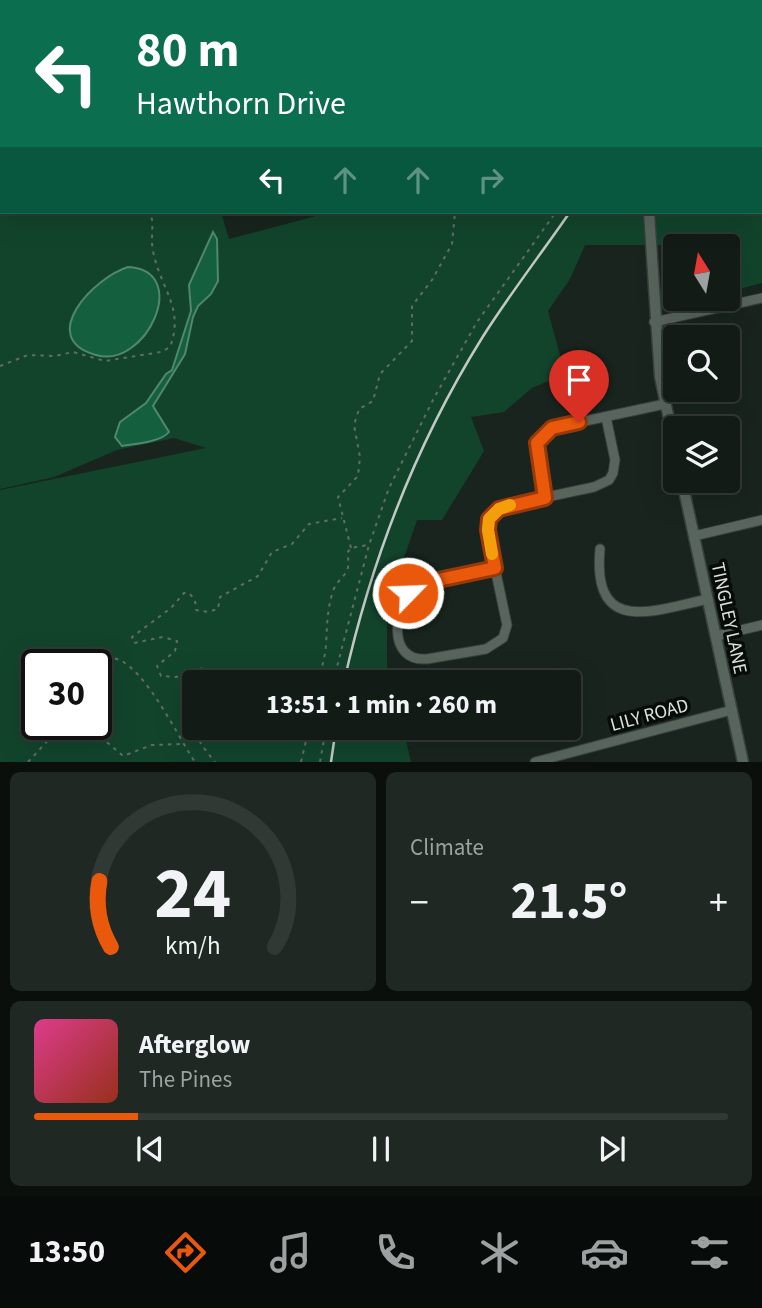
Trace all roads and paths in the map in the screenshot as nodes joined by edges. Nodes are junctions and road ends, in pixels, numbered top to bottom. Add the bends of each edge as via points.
1 (151, 214) edge
2 (454, 214) edge
3 (555, 214) edge
4 (649, 214) edge
5 (762, 298) edge
6 (654, 323) junction
7 (0, 366) edge
8 (665, 404) junction
9 (668, 416) edge
10 (606, 417) junction
11 (685, 493) edge
12 (545, 498) junction
13 (342, 518) junction
14 (762, 520) edge
15 (694, 536) junction
16 (369, 545) junction
17 (351, 548) junction
18 (600, 549) dead end
19 (495, 568) junction
20 (708, 599) junction
21 (762, 625) edge
22 (716, 636) junction
23 (112, 659) edge
24 (321, 670) edge
25 (336, 670) edge
26 (182, 675) edge
27 (732, 710) junction
28 (197, 740) edge
29 (306, 740) edge
30 (324, 740) edge
31 (49, 741) joint
32 (183, 744) junction
33 (28, 762) edge
34 (195, 762) edge
35 (215, 762) edge
36 (301, 762) edge
37 (320, 762) edge
38 (535, 762) edge
39 (743, 762) edge

1 - 7 path via 153,253 176,319 170,347 105,360 73,352 28,355
2 - 13 path via 452,244 412,306 412,341 380,374 373,401 359,409 354,425 358,476 338,497
3 - 16 path via 477,322 434,398 389,488
4 - 6 street
5 - 6 street
6 - 8 street
8 - 9 street
8 - 10 street
10 - 12 street via 552,428 540,437 537,450
10 - 12 street via 615,460 609,480
11 - 15 street, TINGLEY LANE
12 - 19 street via 499,509 489,519
13 - 17 path
13 - 26 path via 309,524 292,544 272,552 258,576 220,597 218,609 195,610 195,600 184,593 132,638 140,644 151,638 177,641 175,651 157,666 161,676
14 - 15 street
15 - 20 street, TINGLEY LANE
16 - 17 path
16 - 25 path
17 - 24 path via 346,575 334,588 324,627
18 - 20 street via 601,588 622,611 650,612
19 - 19 street via 414,587 404,600 397,631 404,653 417,660 498,643 507,625
20 - 22 street, TINGLEY LANE
21 - 22 street
22 - 27 street, TINGLEY LANE
23 - 32 path via 126,665 169,716
27 - 38 street, LILY ROAD
27 - 39 street, TINGLEY LANE
28 - 35 path
29 - 36 path
30 - 37 path
31 - 32 path via 88,725 123,755 152,745
31 - 33 path
32 - 34 path

